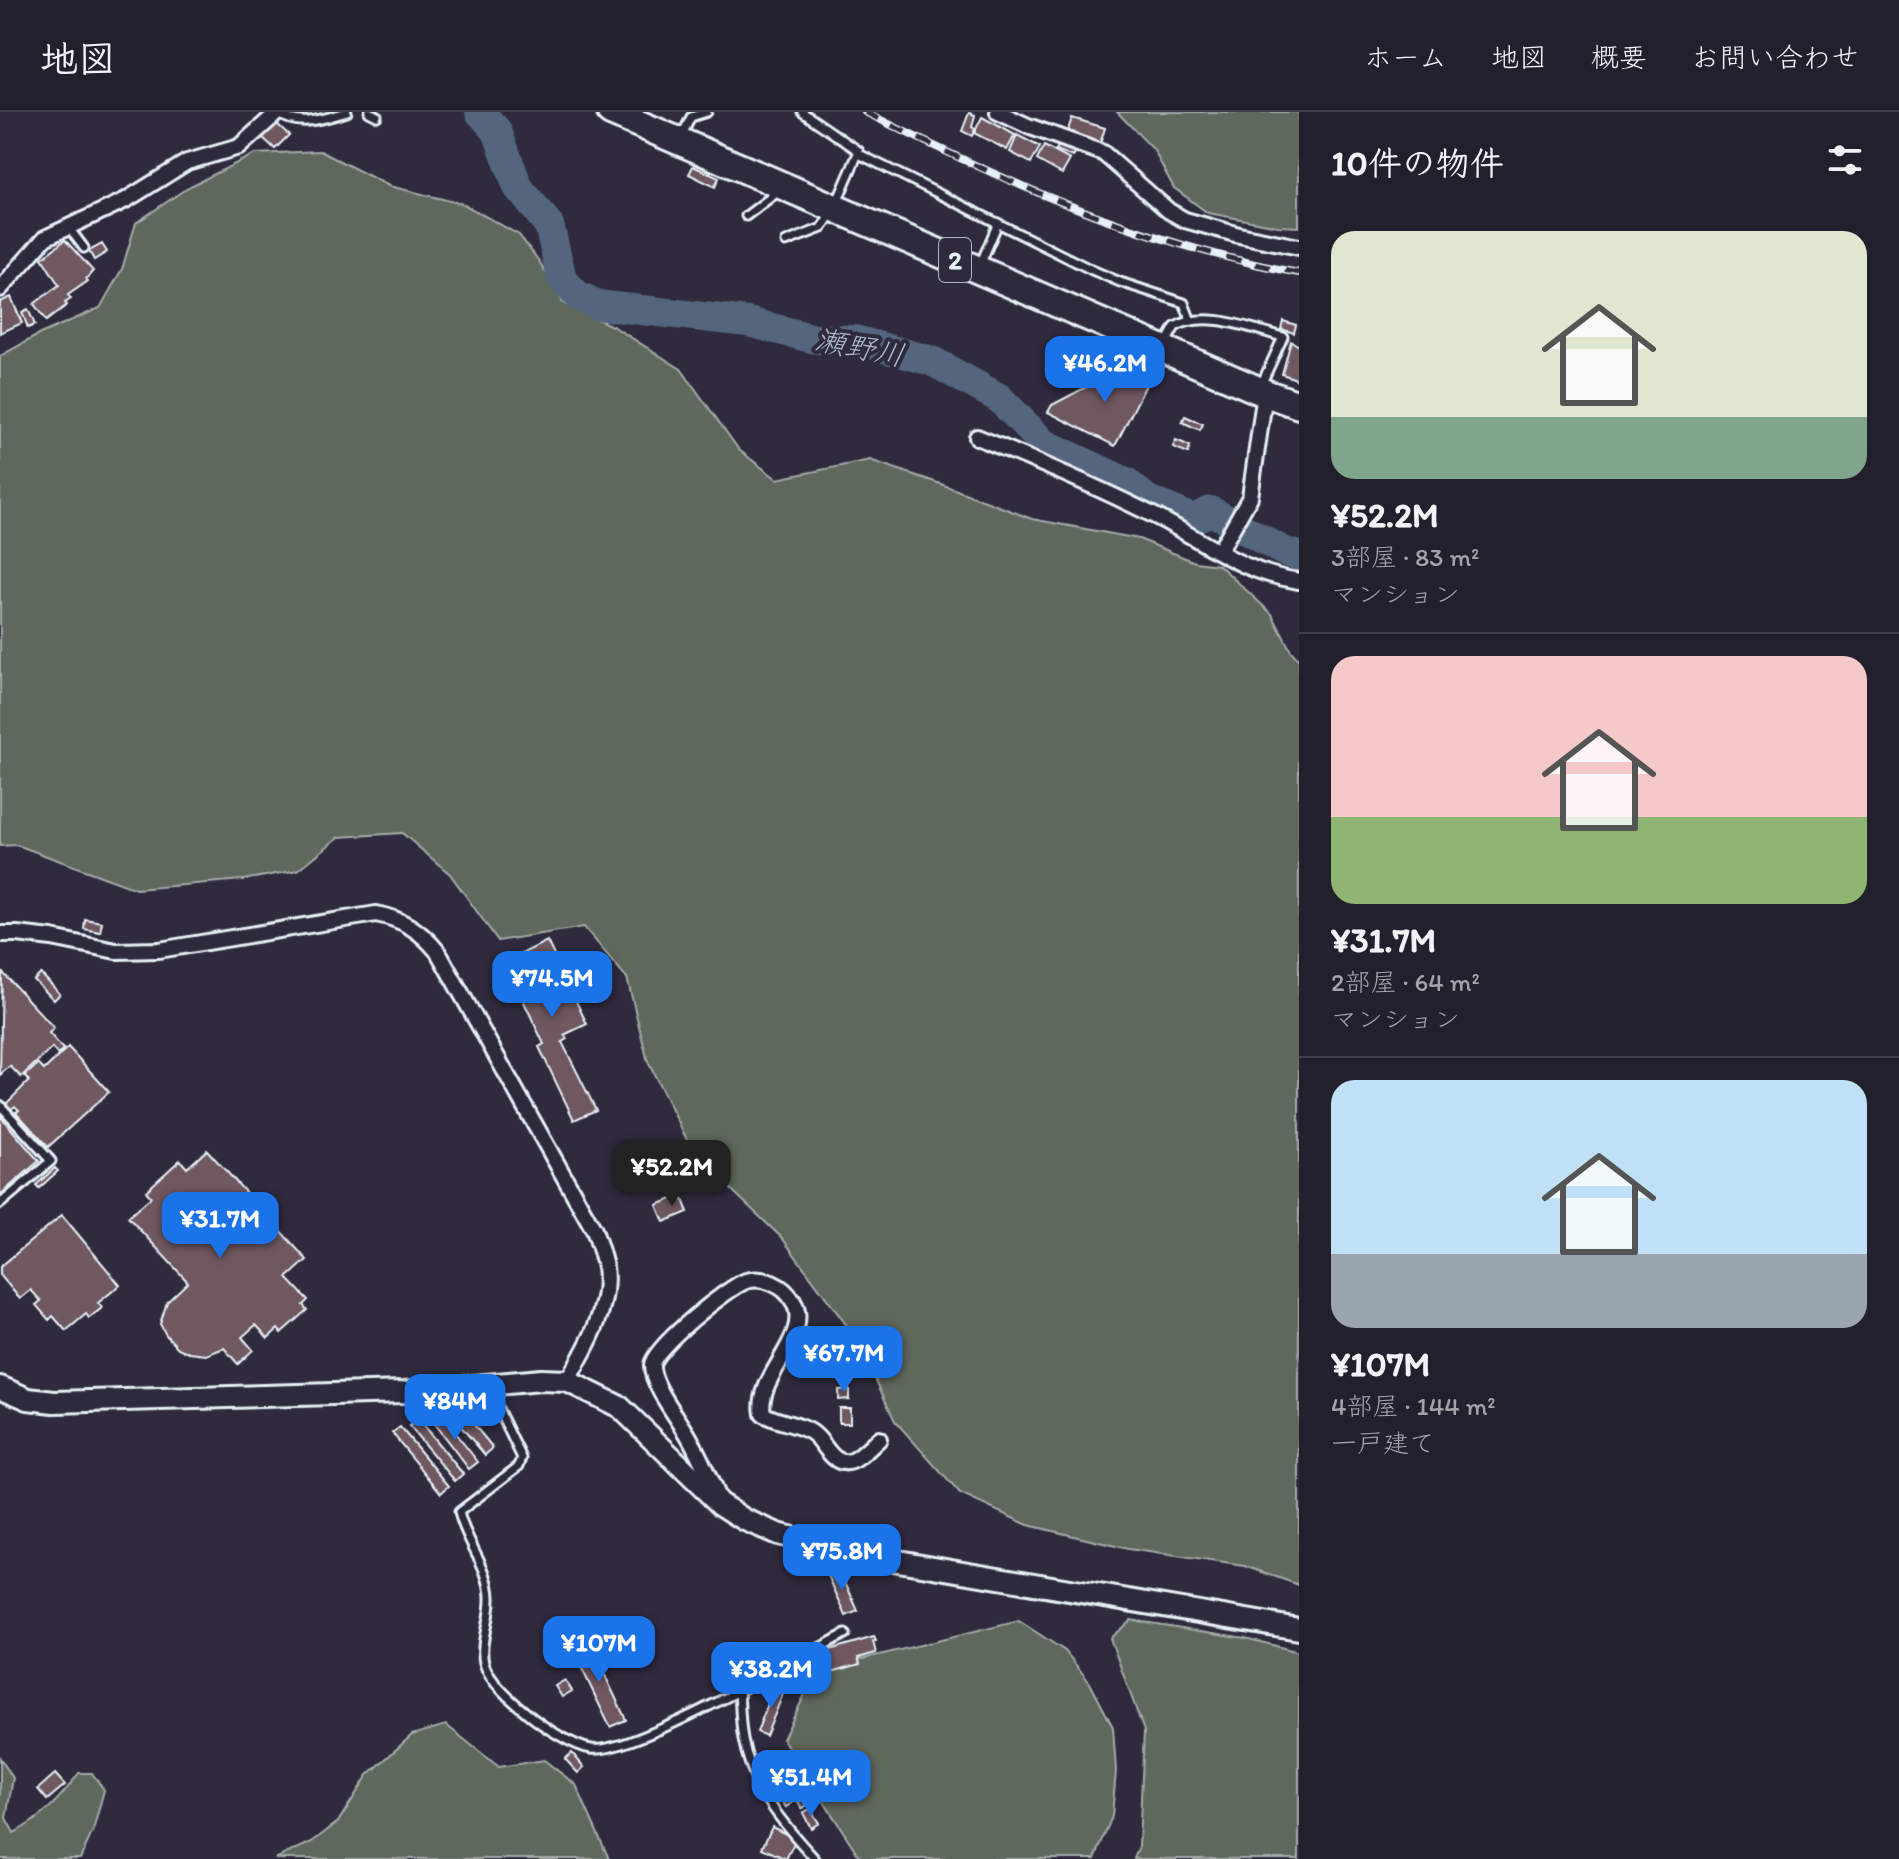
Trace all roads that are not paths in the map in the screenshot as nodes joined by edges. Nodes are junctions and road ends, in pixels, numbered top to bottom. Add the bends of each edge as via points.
1 (278, 112) edge
2 (347, 112) edge
3 (611, 112) edge
4 (707, 112) edge
5 (802, 112) edge
6 (998, 112) edge
7 (679, 140) junction
8 (859, 154) junction
9 (785, 186) junction
10 (834, 208) junction
11 (746, 216) dead end
12 (998, 223) junction
13 (67, 226) junction
14 (786, 242) dead end
15 (1299, 247) edge
16 (84, 248) dead end
17 (978, 270) junction
18 (0, 289) edge
19 (1191, 321) junction
20 (1164, 349) junction
21 (1262, 392) junction
22 (1299, 405) edge
23 (977, 437) dead end
24 (1220, 550) dead end
25 (1299, 581) edge
26 (0, 934) edge
27 (0, 1105) edge
28 (0, 1204) edge
29 (567, 1381) junction
30 (487, 1386) junction
31 (0, 1387) edge
32 (879, 1439) dead end
33 (720, 1504) junction
34 (1299, 1629) edge
35 (845, 1634) dead end
36 (739, 1689) junction
37 (815, 1859) edge

1 - 2 lane via 300,123
1 - 13 street via 239,147 187,162 126,200
3 - 7 highway, 2
4 - 7 lane via 691,117
5 - 8 lane
6 - 15 street via 1103,153 1185,220
7 - 9 highway, 2
8 - 10 lane
8 - 12 lane
9 - 10 highway, 2
9 - 11 lane
10 - 14 lane via 822,228
10 - 17 highway, 2
12 - 17 lane
12 - 19 lane via 1120,282 1184,303
13 - 16 lane
13 - 18 street via 45,238
17 - 20 highway, 2
19 - 20 lane via 1175,327
19 - 21 lane via 1230,323 1283,337
20 - 21 highway, 2
21 - 22 highway, 2
21 - 24 street via 1250,497
23 - 25 street via 1120,499 1239,564
26 - 29 street via 116,951 159,950 376,914 398,918 426,937 594,1230 606,1289 586,1349
27 - 28 lane via 51,1161
29 - 30 street
29 - 33 street via 620,1407
30 - 31 street via 54,1402 28,1399
30 - 36 lane via 522,1458 519,1466 459,1512 490,1595 483,1649 485,1666 497,1682 550,1730 602,1750 633,1742
32 - 33 street via 853,1462 843,1463 810,1432 763,1414 765,1388 798,1322 794,1302 781,1288 763,1279 747,1281 664,1346 651,1370
33 - 34 street via 778,1534 857,1554
35 - 36 lane
36 - 37 lane via 751,1772 779,1820

